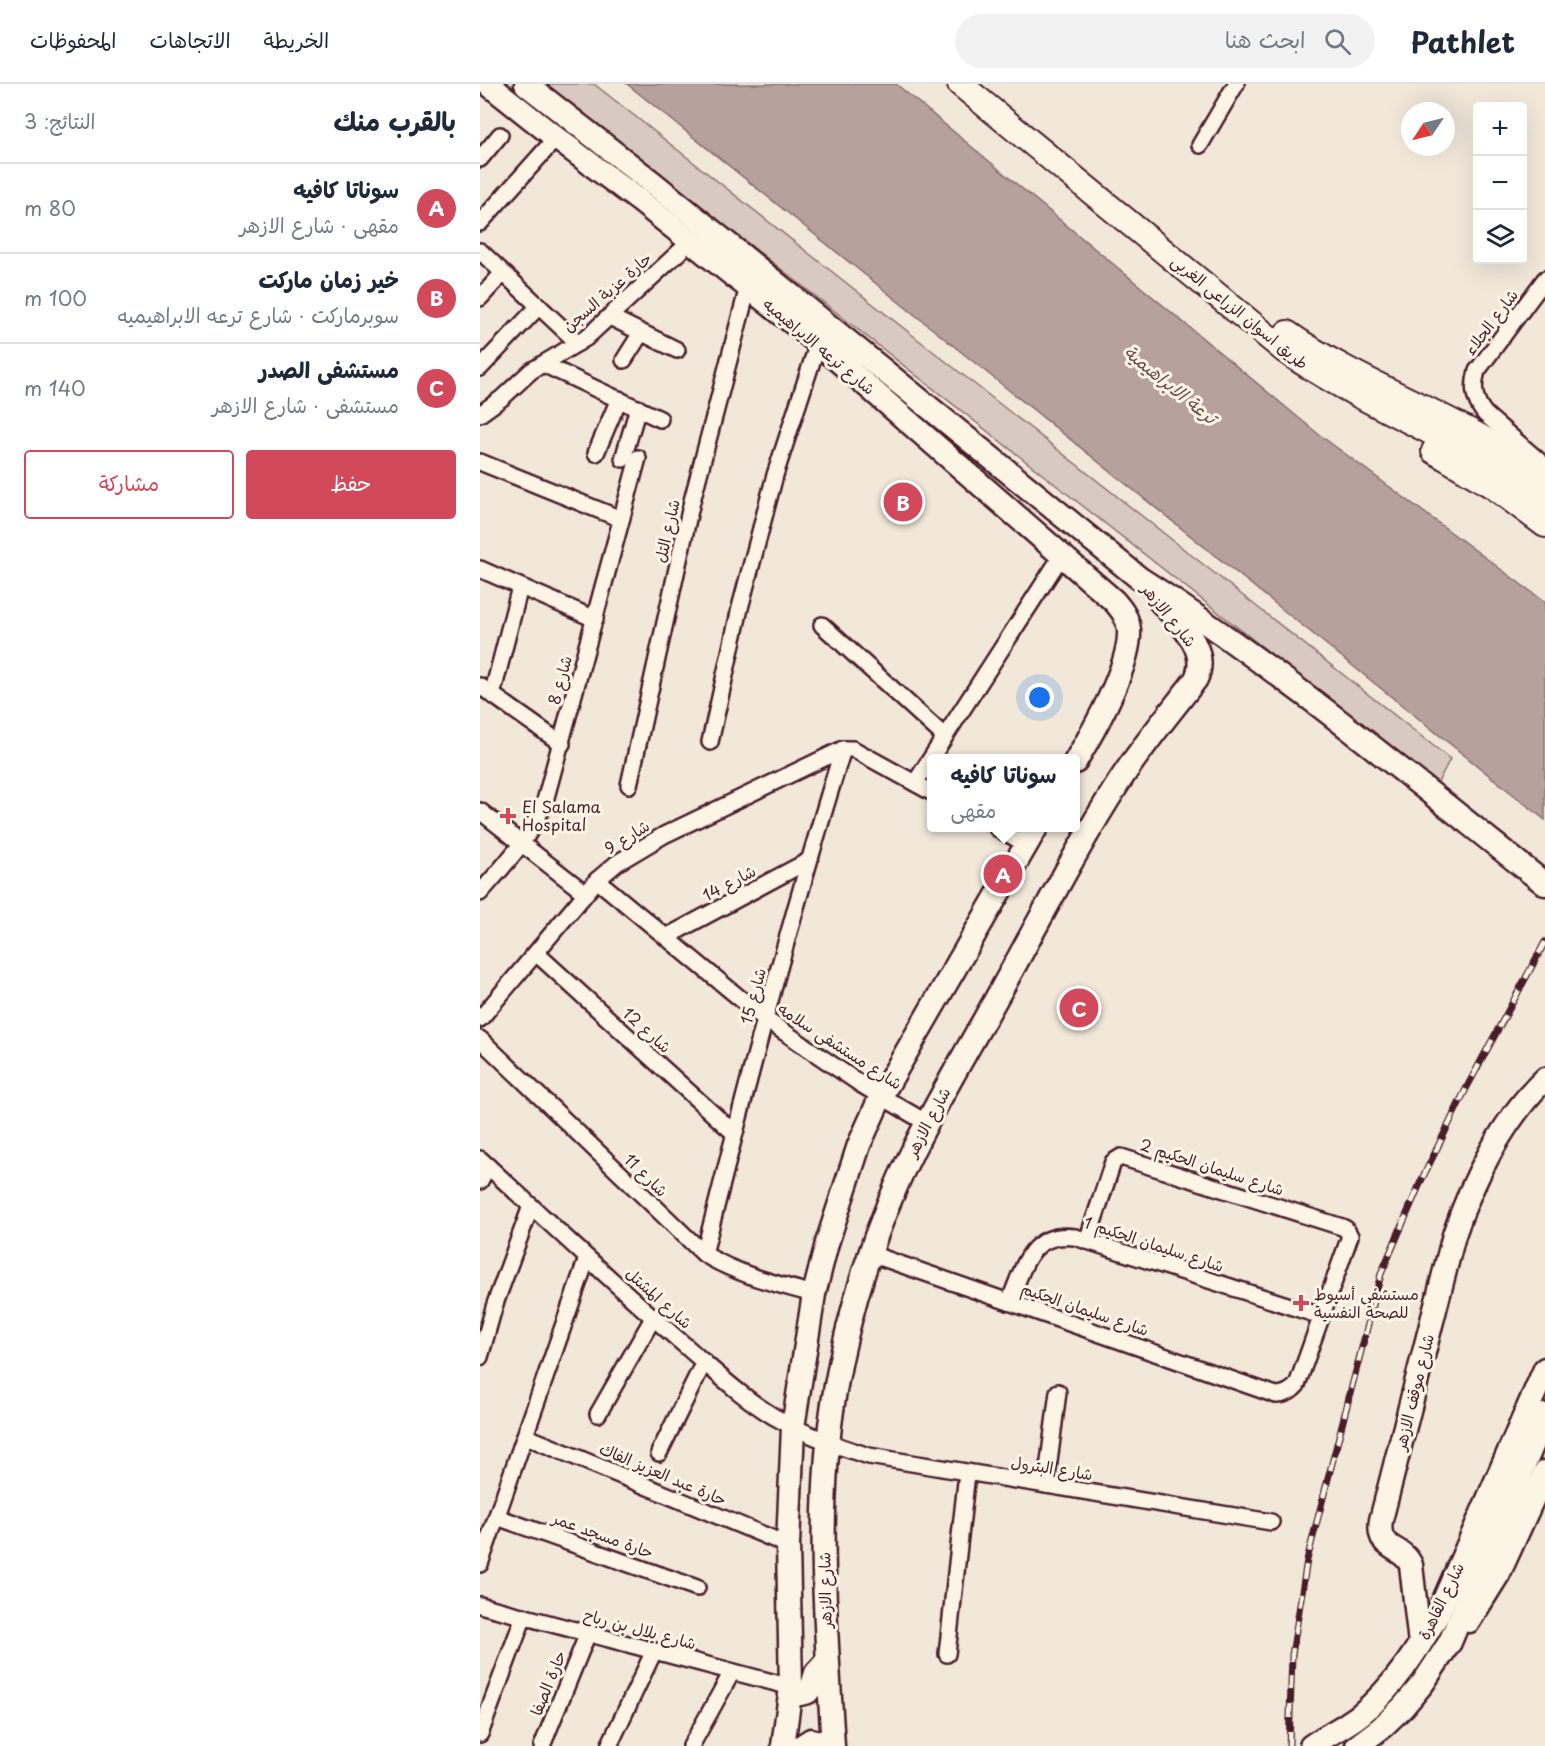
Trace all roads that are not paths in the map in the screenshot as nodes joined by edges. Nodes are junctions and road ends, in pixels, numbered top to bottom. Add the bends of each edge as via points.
1 (488, 84) edge
2 (526, 84) edge
3 (960, 84) edge
4 (974, 84) edge
5 (1236, 84) edge
6 (500, 135) dead end
7 (556, 138) junction
8 (1200, 145) dead end
9 (480, 159) edge
10 (653, 183) junction
11 (640, 201) junction
12 (480, 223) edge
13 (690, 242) junction
14 (480, 251) edge
15 (503, 273) junction
16 (1545, 279) edge
17 (748, 287) junction
18 (480, 298) edge
19 (539, 306) junction
20 (610, 318) junction
21 (641, 333) junction
22 (578, 343) junction
23 (818, 343) junction
24 (677, 350) dead end
25 (624, 360) dead end
26 (543, 364) junction
27 (480, 368) edge
28 (619, 399) junction
29 (1382, 407) junction
30 (638, 408) junction
31 (480, 414) edge
32 (660, 419) dead end
33 (596, 453) dead end
34 (480, 462) edge
35 (1545, 466) edge
36 (1545, 480) edge
37 (1545, 502) edge
38 (621, 519) junction
39 (1545, 525) edge
40 (1062, 555) junction
41 (480, 569) edge
42 (1139, 578) junction
43 (520, 587) junction
44 (595, 619) junction
45 (822, 625) dead end
46 (486, 690) edge
47 (944, 736) junction
48 (710, 742) dead end
49 (562, 744) junction
50 (843, 749) junction
51 (933, 754) edge
52 (1079, 754) edge
53 (927, 764) edge
54 (915, 783) junction
55 (629, 785) dead end
56 (927, 790) edge
57 (480, 811) edge
58 (1014, 832) edge
59 (1031, 836) edge
60 (522, 845) junction
61 (808, 861) junction
62 (597, 880) junction
63 (1545, 884) edge
64 (480, 893) edge
65 (585, 893) junction
66 (666, 937) junction
67 (536, 953) junction
68 (765, 1018) junction
69 (480, 1019) edge
70 (480, 1039) edge
71 (1545, 1079) edge
72 (881, 1096) junction
73 (927, 1123) junction
74 (734, 1133) junction
75 (484, 1162) edge
76 (480, 1181) edge
77 (531, 1206) junction
78 (1087, 1241) junction
79 (704, 1254) junction
80 (871, 1254) junction
81 (587, 1258) junction
82 (814, 1294) junction
83 (1009, 1302) junction
84 (1321, 1316) junction
85 (653, 1318) junction
86 (480, 1357) edge
87 (704, 1362) junction
88 (1545, 1369) edge
89 (1058, 1392) dead end
90 (598, 1414) dead end
91 (1545, 1415) edge
92 (793, 1427) junction
93 (525, 1436) junction
94 (828, 1443) junction
95 (659, 1453) dead end
96 (1517, 1457) junction
97 (1545, 1472) edge
98 (967, 1473) junction
99 (1046, 1485) junction
100 (496, 1517) junction
101 (1271, 1522) dead end
102 (788, 1545) junction
103 (480, 1564) edge
104 (697, 1588) dead end
105 (480, 1605) edge
106 (524, 1616) junction
107 (588, 1633) junction
108 (1450, 1642) junction
109 (1420, 1644) junction
110 (654, 1651) junction
111 (946, 1654) dead end
112 (827, 1661) junction
113 (732, 1672) junction
114 (791, 1686) junction
115 (480, 1734) edge
116 (542, 1746) edge
117 (609, 1746) edge
118 (691, 1746) edge
119 (783, 1746) edge
120 (802, 1746) edge
121 (823, 1746) edge
122 (833, 1746) edge
123 (1311, 1746) edge
124 (1358, 1746) edge

1 - 7 main road, شارع ترعه الابراهيميه
2 - 10 main road, شارع ترعه الابراهيميه
3 - 29 main road, طريق اسوان الزراعى الغربى via 1284,350 1331,381
4 - 36 main road, طريق اسوان الزراعى الغربى via 1295,338 1482,437
5 - 8 street
6 - 9 street
7 - 11 main road, شارع ترعه الابراهيميه
7 - 12 street
10 - 11 main road
10 - 42 main road, شارع ترعه الابراهيميه
11 - 13 main road, شارع ترعه الابراهيميه
13 - 17 main road, شارع ترعه الابراهيميه
13 - 20 street, حارة عزبة السجن
14 - 15 street
15 - 18 street
15 - 19 street
16 - 35 street, شارع الجلاء via 1477,371 1473,382 1478,405 1485,414
17 - 23 main road, شارع ترعه الابراهيميه
17 - 55 street, شارع التل via 692,501
19 - 22 street
19 - 27 street
20 - 21 street
20 - 22 street, حارة عزبة السجن
21 - 24 street
21 - 25 street
22 - 26 street, حارة عزبة السجن
23 - 40 main road, شارع ترعه الابراهيميه
23 - 48 street via 772,487
26 - 28 street
26 - 31 street, حارة عزبة السجن
28 - 30 street
28 - 33 street
29 - 37 main road, طريق اسوان الزراعى الغربى via 1473,453
29 - 39 main road via 1399,432 1476,475
30 - 32 street
30 - 38 street, شارع 8
34 - 38 street
38 - 44 street, شارع 8
40 - 47 street
40 - 52 main road, شارع ترعه الابراهيميه via 1114,601 1125,614 1129,628 1122,667
41 - 43 street
42 - 63 main road via 1281,675
42 - 73 main road, شارع الازهر via 1196,647 1200,671 1120,781
43 - 44 street
43 - 46 street
44 - 49 street, شارع 8
45 - 47 street
46 - 49 street
47 - 51 street
49 - 60 street, شارع 8 via 545,801
50 - 54 street via 853,750
50 - 61 street, شارع 15
50 - 62 street, شارع 9 via 664,835
53 - 54 street
54 - 56 street
57 - 60 street
58 - 59 street
59 - 72 main road
60 - 64 street, شارع 8
60 - 65 street
61 - 66 street, شارع 14
61 - 68 street, شارع 15
62 - 65 street, شارع 9
62 - 66 street, شارع مستشفى سلامه
65 - 67 street, شارع 9
66 - 68 street, شارع مستشفى سلامه
67 - 69 street, شارع 9
67 - 74 street, شارع 12
68 - 72 street, شارع مستشفى سلامه
68 - 74 street, شارع 15
70 - 79 street, شارع 11
71 - 109 main road, شارع موقف الازهر via 1478,1174 1475,1203 1454,1235 1424,1392 1380,1527 1387,1545 1406,1556 1411,1565
72 - 73 street, شارع مستشفى سلامه
72 - 82 main road via 849,1174
73 - 80 main road, شارع الازهر via 890,1200
74 - 79 street, شارع 15
75 - 76 street
75 - 77 street, شارع المشتل
77 - 81 street, شارع المشتل
77 - 86 street via 501,1285
78 - 83 street, شارع سليمان الحكيم 1 via 1061,1235 1038,1245 1027,1259
78 - 84 street, شارع سليمان الحكيم 1
78 - 84 street, شارع سليمان الحكيم 2 via 1113,1162 1121,1157 1346,1229 1350,1236
79 - 82 street, شارع 11 via 757,1279
80 - 83 street, شارع سليمان الحكيم
80 - 94 main road, شارع الازهر via 844,1346
81 - 85 street, شارع المشتل
81 - 93 street
82 - 92 main road
83 - 84 street, شارع سليمان الحكيم via 1276,1395 1287,1394 1297,1385
85 - 87 street, شارع المشتل
85 - 90 street
87 - 92 street, شارع المشتل via 752,1403
87 - 95 street
88 - 96 main road
89 - 99 street
91 - 96 main road
92 - 94 street, شارع المشتل
92 - 102 main road
93 - 100 street
93 - 102 street, حارة عبد العزيز الفاك
94 - 98 street, شارع البترول via 869,1456
94 - 112 main road, شارع الازهر via 824,1548
96 - 108 main road, شارع القاهرة
96 - 109 main road, شارع القاهرة
97 - 108 main road, شارع القاهرة via 1499,1573 1468,1623
98 - 99 street, شارع البترول
98 - 111 street
99 - 101 street, شارع البترول
100 - 103 street
100 - 104 street, حارة مسجد عمر
102 - 114 main road
105 - 106 street, شارع بلال بن رباح
106 - 107 street, شارع بلال بن رباح
106 - 115 street
107 - 110 street, شارع بلال بن رباح
107 - 116 street, حارة الصفا
108 - 124 main road, شارع القاهرة via 1403,1707
109 - 123 main road, شارع القاهرة via 1386,1691 1360,1715
110 - 113 street, شارع بلال بن رباح
110 - 117 street
112 - 114 main road via 816,1673 808,1692 796,1693
112 - 122 main road, شارع الازهر
113 - 114 street, شارع بلال بن رباح
113 - 118 street
114 - 119 main road
120 - 121 main road via 811,1740

